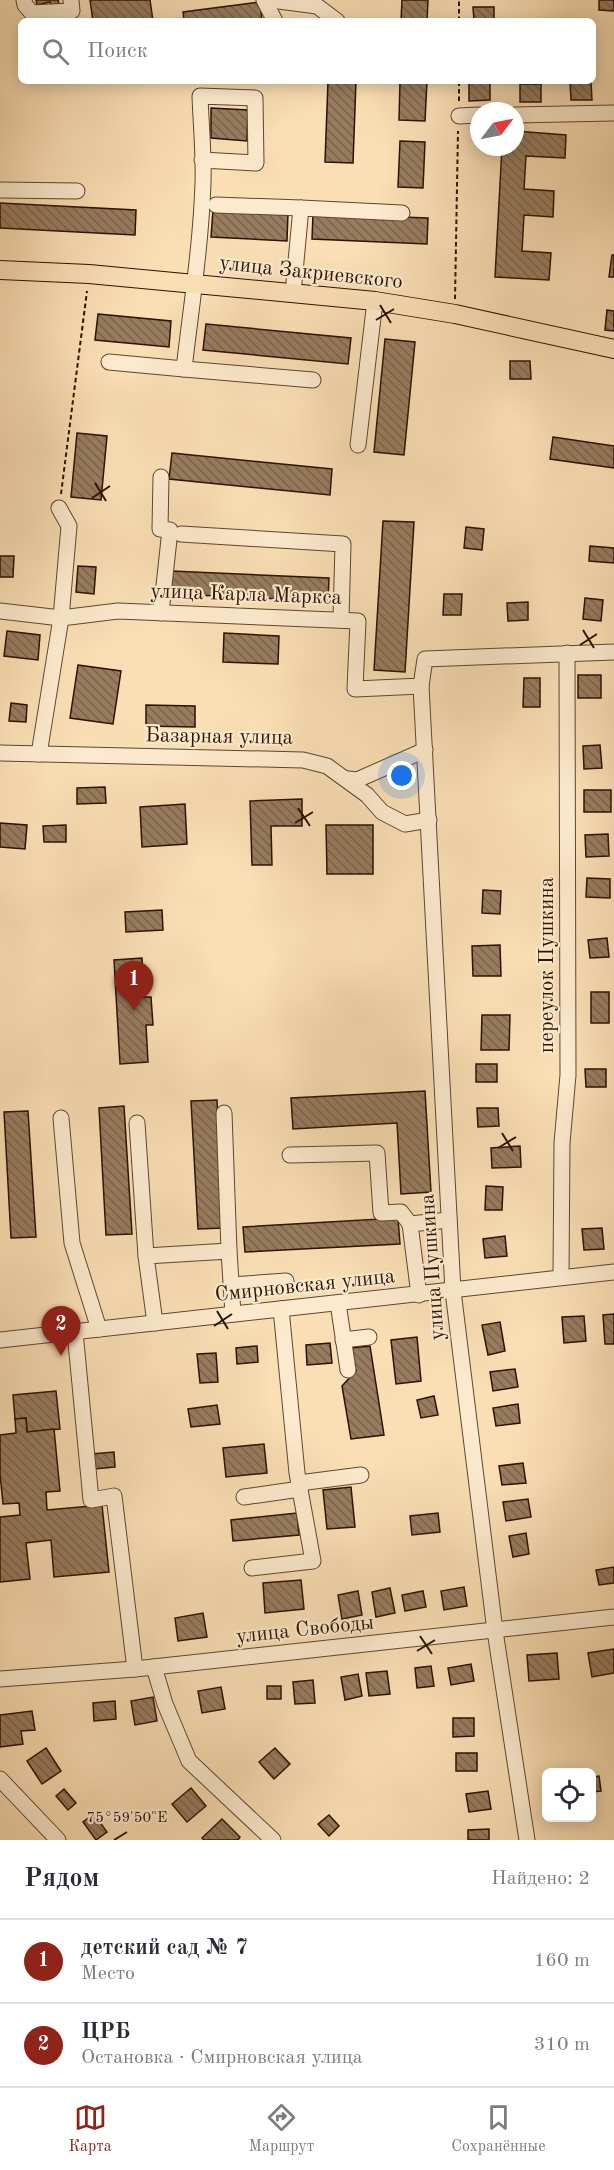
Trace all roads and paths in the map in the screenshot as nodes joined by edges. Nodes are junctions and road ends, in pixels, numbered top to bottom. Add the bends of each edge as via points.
1 (24, 0) edge
2 (71, 0) edge
3 (264, 0) edge
4 (271, 0) edge
5 (459, 0) edge
6 (273, 18) edge
7 (333, 18) edge
8 (459, 18) edge
9 (459, 84) edge
10 (614, 113) edge
11 (470, 115) edge
12 (524, 115) edge
13 (459, 116) junction
14 (202, 160) junction
15 (0, 190) edge
16 (76, 191) dead end
17 (216, 205) dead end
18 (301, 208) junction
19 (402, 213) dead end
20 (0, 270) edge
21 (89, 274) junction
22 (194, 284) junction
23 (293, 293) junction
24 (375, 301) junction
25 (455, 314) junction
26 (614, 349) edge
27 (109, 362) dead end
28 (184, 369) junction
29 (313, 380) dead end
30 (358, 445) dead end
31 (161, 477) dead end
32 (59, 508) joint
33 (181, 534) dead end
34 (0, 611) edge
35 (161, 613) junction
36 (60, 618) junction
37 (341, 621) junction
38 (614, 652) edge
39 (567, 653) junction
40 (421, 686) junction
41 (425, 750) junction
42 (0, 753) edge
43 (39, 754) junction
44 (348, 779) junction
45 (429, 820) junction
46 (224, 1113) dead end
47 (61, 1118) dead end
48 (137, 1123) dead end
49 (290, 1155) dead end
50 (449, 1220) junction
51 (410, 1224) junction
52 (229, 1251) junction
53 (146, 1256) junction
54 (614, 1272) edge
55 (561, 1277) junction
56 (286, 1281) dead end
57 (231, 1285) junction
58 (453, 1291) junction
59 (419, 1294) junction
60 (338, 1303) junction
61 (281, 1309) junction
62 (234, 1314) junction
63 (155, 1323) junction
64 (99, 1329) junction
65 (75, 1332) junction
66 (369, 1337) dead end
67 (0, 1340) edge
68 (343, 1340) junction
69 (348, 1370) dead end
70 (361, 1475) dead end
71 (299, 1486) junction
72 (243, 1497) dead end
73 (252, 1568) dead end
74 (614, 1617) edge
75 (495, 1631) junction
76 (154, 1667) junction
77 (135, 1669) junction
78 (0, 1679) edge
79 (0, 1779) edge
80 (58, 1840) edge
81 (273, 1840) edge
82 (526, 1840) edge

1 - 2 street via 32,13 72,11
3 - 6 street
4 - 7 street via 317,6
5 - 8 path
9 - 13 path
10 - 12 street
11 - 13 street
13 - 25 path
14 - 14 street via 200,96 255,98 256,163
14 - 22 street
15 - 16 street
17 - 18 street
18 - 19 street
18 - 23 street
20 - 21 main road, улица Закриевского
21 - 22 main road, улица Закриевского
21 - 32 path
22 - 23 main road, улица Закриевского
22 - 28 street
23 - 24 main road, улица Закриевского
24 - 25 main road, улица Закриевского
24 - 30 street
25 - 26 main road, улица Закриевского
27 - 28 street
28 - 29 street
31 - 35 street via 160,530 170,530
32 - 36 street via 69,526
33 - 37 street via 343,544
34 - 36 street, улица Карла Маркса
35 - 36 street, улица Карла Маркса via 118,611
35 - 37 street, улица Карла Маркса
36 - 43 street
37 - 40 street, улица Карла Маркса via 358,621 355,689
38 - 39 street
39 - 40 street via 425,659
39 - 55 street, переулок Пушкина via 568,1075 562,1143
40 - 41 street, улица Пушкина
41 - 44 street via 357,780
41 - 45 street, улица Пушкина
42 - 43 street, Базарная улица
43 - 44 street, Базарная улица via 303,760 327,766
44 - 45 street, Базарная улица via 382,812 405,824
45 - 50 street, улица Пушкина
46 - 52 street
47 - 64 street via 72,1243
48 - 53 street
49 - 51 street via 377,1153 381,1213 401,1212
50 - 51 street
50 - 58 street, улица Пушкина
51 - 59 street
52 - 53 street
52 - 57 street
53 - 63 street
54 - 55 street, Смирновская улица
55 - 58 street, Смирновская улица
56 - 57 street
57 - 62 street
58 - 59 street, Смирновская улица
58 - 75 street, улица Пушкина
59 - 60 street, Смирновская улица
60 - 61 street, Смирновская улица
60 - 68 street
61 - 62 street, Смирновская улица
61 - 71 street
62 - 63 street, Смирновская улица
63 - 64 street, Смирновская улица
64 - 65 street, Смирновская улица
65 - 67 street, Смирновская улица
65 - 77 street via 91,1500 114,1496
66 - 68 street
68 - 69 street
70 - 71 street
71 - 72 street
71 - 73 street via 313,1562
74 - 75 street, улица Свободы
75 - 76 street, улица Свободы
75 - 82 street, улица Пушкина
76 - 77 street, улица Свободы
76 - 81 street via 189,1761
77 - 78 street, улица Свободы
79 - 80 street

